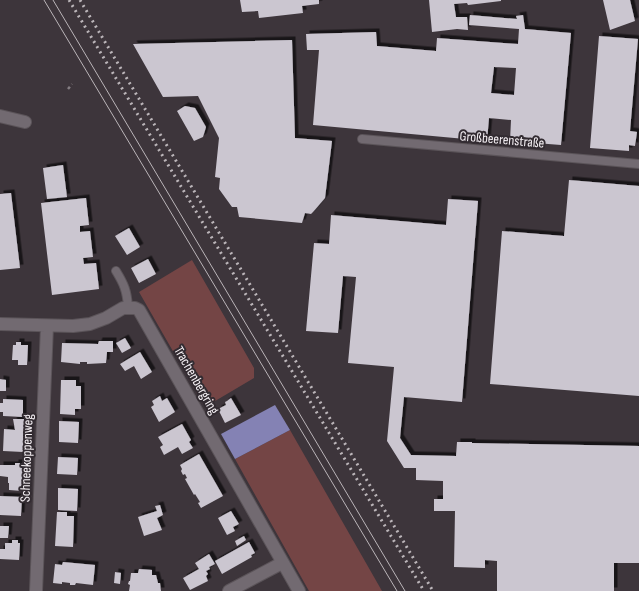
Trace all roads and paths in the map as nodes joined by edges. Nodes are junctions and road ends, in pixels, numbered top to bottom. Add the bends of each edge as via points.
1 (72, 84) dead end
2 (68, 89) dead end
3 (0, 116) edge
4 (25, 122) dead end
5 (362, 139) dead end
6 (639, 164) edge
7 (116, 271) dead end
8 (128, 307) junction
9 (0, 324) edge
10 (47, 326) junction
11 (282, 563) junction
12 (36, 591) edge
13 (229, 591) edge
14 (299, 591) edge

1 - 2 path
3 - 4 street
5 - 6 lane, Großbeerenstraße
7 - 8 lane via 127,294
8 - 10 street via 90,324
8 - 11 street, Trachenbergring via 135,308 142,315
9 - 10 street
10 - 12 street, Schneekoppenweg
11 - 13 street
11 - 14 street, Trachenbergring

